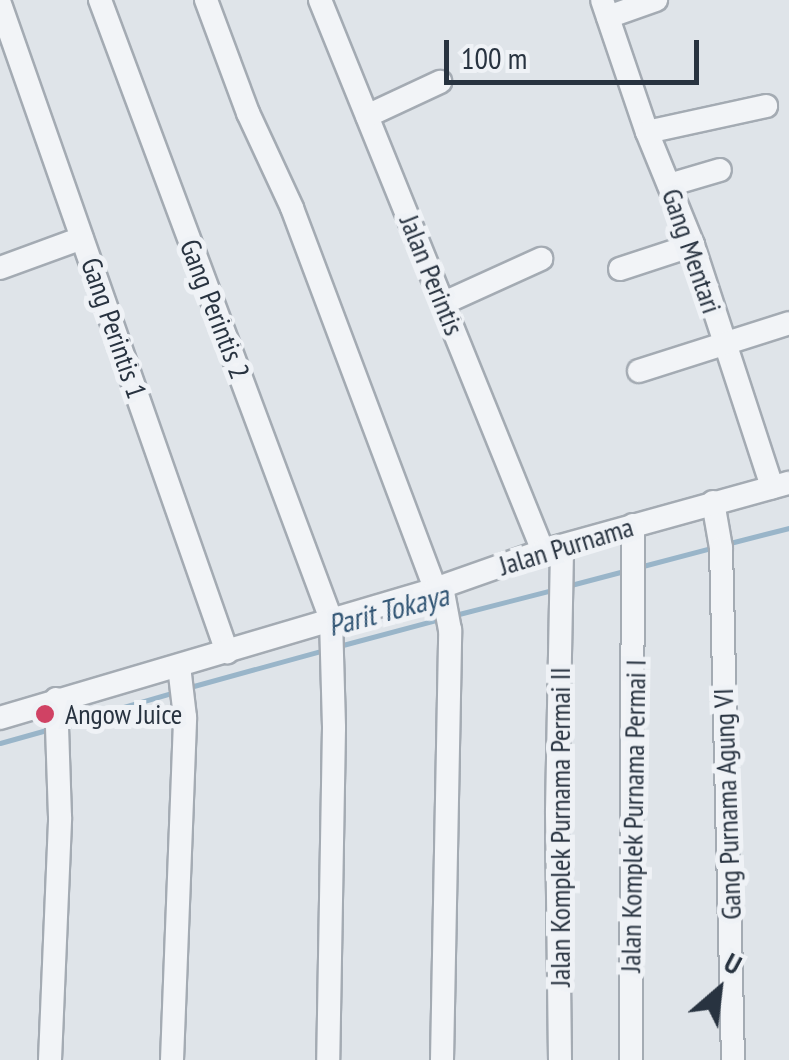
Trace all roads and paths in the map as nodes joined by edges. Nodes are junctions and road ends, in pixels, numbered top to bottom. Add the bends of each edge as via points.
1 (100, 0) edge
2 (206, 0) edge
3 (656, 0) edge
4 (330, 3) edge
5 (0, 4) edge
6 (605, 8) edge
7 (440, 82) dead end
8 (766, 106) dead end
9 (368, 116) junction
10 (647, 132) junction
11 (720, 170) dead end
12 (670, 185) junction
13 (82, 238) junction
14 (693, 245) junction
15 (541, 260) dead end
16 (0, 268) edge
17 (620, 269) dead end
18 (444, 303) junction
19 (789, 323) edge
20 (724, 344) junction
21 (639, 371) dead end
22 (780, 485) edge
23 (715, 511) junction
24 (634, 534) junction
25 (556, 554) junction
26 (441, 594) junction
27 (329, 618) junction
28 (227, 652) junction
29 (180, 672) junction
30 (57, 704) junction
31 (1, 714) edge
32 (50, 1060) edge
33 (172, 1060) edge
34 (328, 1060) edge
35 (442, 1060) edge
36 (560, 1060) edge
37 (630, 1060) edge
38 (734, 1060) edge

1 - 27 street, Gang Perintis 2
2 - 26 street
3 - 6 street
4 - 9 street, Jalan Perintis
5 - 13 street, Gang Perintis 1
6 - 10 street, Gang Mentari
7 - 9 street
8 - 10 street
9 - 18 street, Jalan Perintis
10 - 12 street, Gang Mentari
11 - 12 street
12 - 14 street, Gang Mentari
13 - 16 street
13 - 28 street, Gang Perintis 1
14 - 17 street
14 - 20 street, Gang Mentari
15 - 18 street
18 - 25 street, Jalan Perintis
19 - 20 street
20 - 21 street
20 - 22 street, Gang Mentari
22 - 23 street, Jalan Purnama
23 - 24 street, Jalan Purnama
23 - 38 street, Gang Purnama Agung VI
24 - 25 street, Jalan Purnama
24 - 37 street, Jalan Komplek Purnama Permai I
25 - 26 street, Jalan Purnama
25 - 36 street, Jalan Komplek Purnama Permai II via 562,595
26 - 27 street, Jalan Purnama
26 - 35 street via 450,630
27 - 28 street, Jalan Purnama
27 - 34 street, Gang Perintis 2 via 334,671
28 - 29 street, Jalan Purnama
29 - 30 street, Jalan Purnama
29 - 33 street via 185,717
30 - 31 street, Jalan Purnama
30 - 32 street

